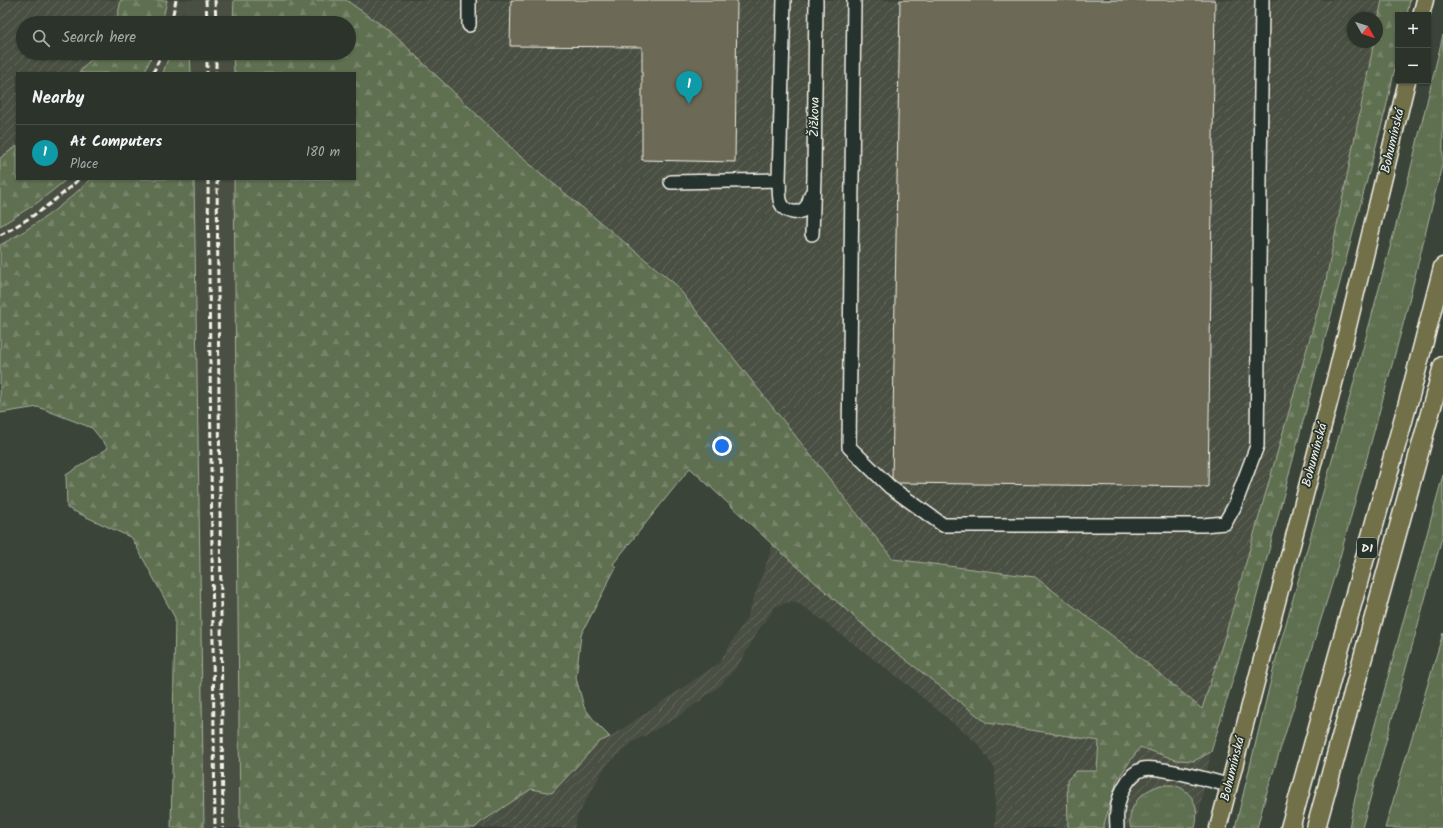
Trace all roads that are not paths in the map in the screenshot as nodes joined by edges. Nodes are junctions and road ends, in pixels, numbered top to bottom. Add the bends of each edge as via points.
1 (469, 0) edge
2 (784, 0) edge
3 (816, 0) edge
4 (854, 0) edge
5 (1262, 0) edge
6 (1425, 0) edge
7 (1422, 12) edge
8 (469, 25) dead end
9 (1405, 84) edge
10 (814, 177) junction
11 (779, 180) junction
12 (671, 182) dead end
13 (812, 234) dead end
14 (1443, 267) edge
15 (1443, 366) edge
16 (1228, 785) junction
17 (1118, 828) edge
18 (1218, 828) edge
19 (1290, 828) edge
20 (1316, 828) edge

1 - 8 street
2 - 11 street
3 - 10 street, Žižkova
4 - 5 street via 849,447 890,487 943,525 1225,523 1234,507 1257,446
6 - 7 main road
9 - 16 main road, Bohumínská via 1337,372
10 - 11 street via 807,206 796,213 782,205
10 - 13 street, Žižkova
11 - 12 street
14 - 19 highway, D1 via 1411,392
15 - 20 highway, D1
16 - 17 street via 1158,769 1143,769 1130,778 1120,798 1117,812
16 - 18 main road, Bohumínská

